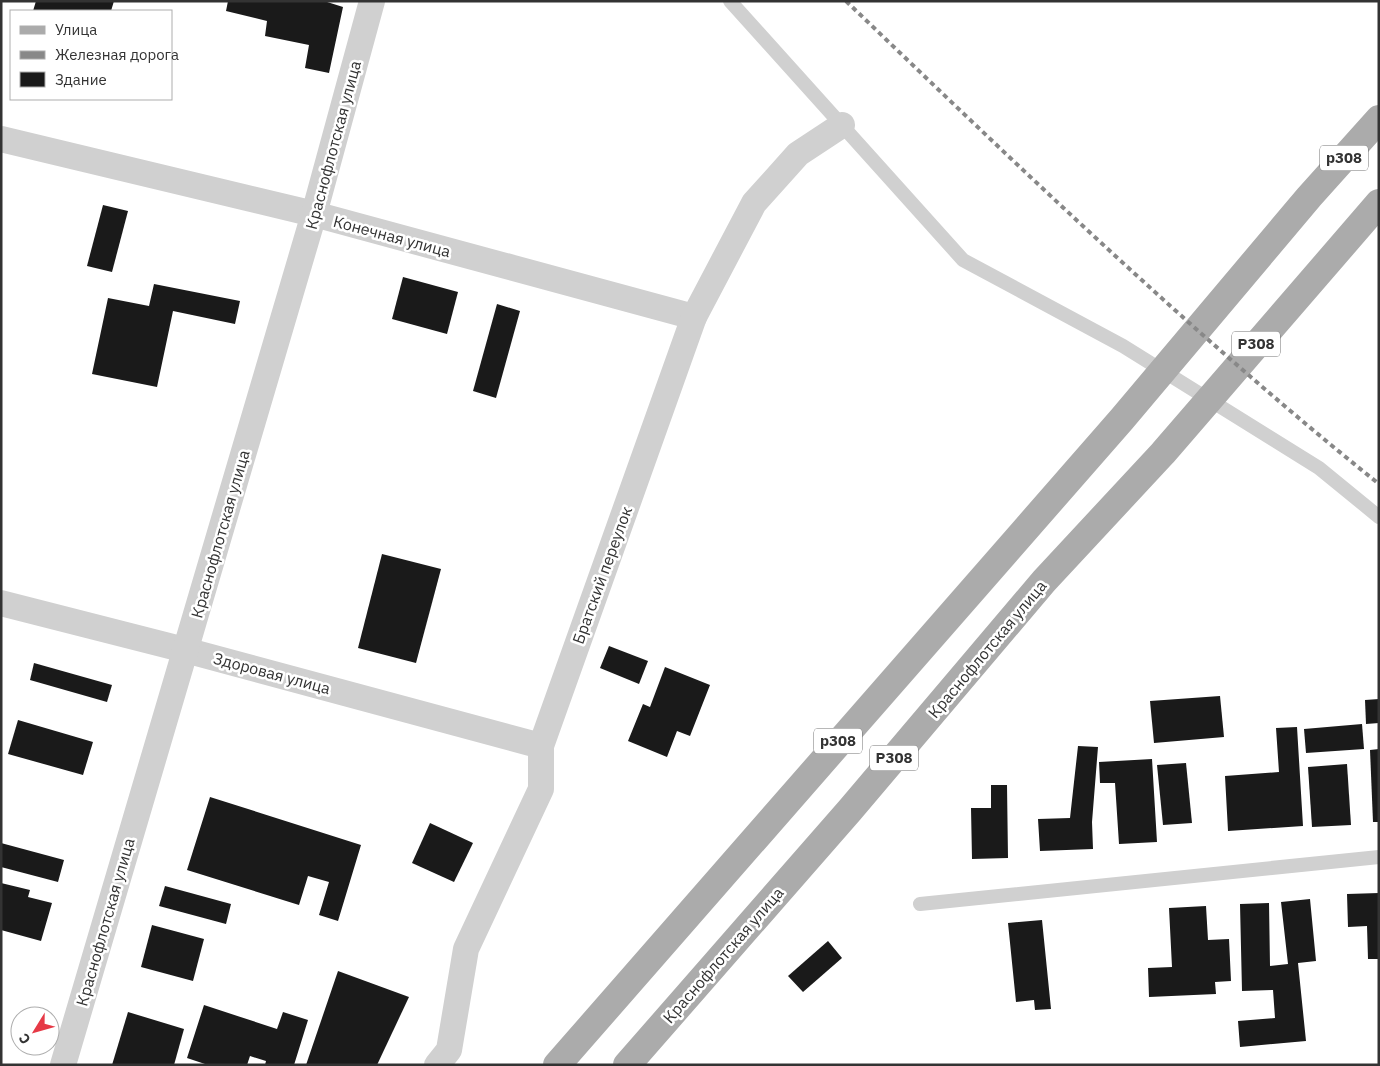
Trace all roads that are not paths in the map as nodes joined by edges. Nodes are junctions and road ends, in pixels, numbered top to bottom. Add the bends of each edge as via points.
1 (372, 1) edge
2 (730, 1) edge
3 (1379, 119) edge
4 (842, 124) junction
5 (1, 139) edge
6 (1379, 203) edge
7 (314, 214) junction
8 (694, 317) junction
9 (1379, 517) edge
10 (1, 603) edge
11 (185, 650) junction
12 (541, 746) junction
13 (1379, 857) edge
14 (920, 904) dead end
15 (63, 1065) edge
16 (437, 1065) edge
17 (557, 1065) edge
18 (627, 1065) edge

1 - 7 street, Краснофлотская улица
2 - 4 lane
3 - 17 main road, p308 via 1122,419
4 - 8 street, Братский переулок via 798,154 754,203
4 - 9 lane via 964,260 1124,346 1319,468
5 - 7 street, Конечная улица
6 - 18 main road, Краснофлотская улица / P308 via 1162,453 1044,581
7 - 8 street, Конечная улица
7 - 11 street, Краснофлотская улица
8 - 12 street, Братский переулок
10 - 11 street, Здоровая улица
11 - 12 street, Здоровая улица
11 - 15 street, Краснофлотская улица
12 - 16 street, Братский переулок via 540,789 466,949 449,1050
13 - 14 lane

